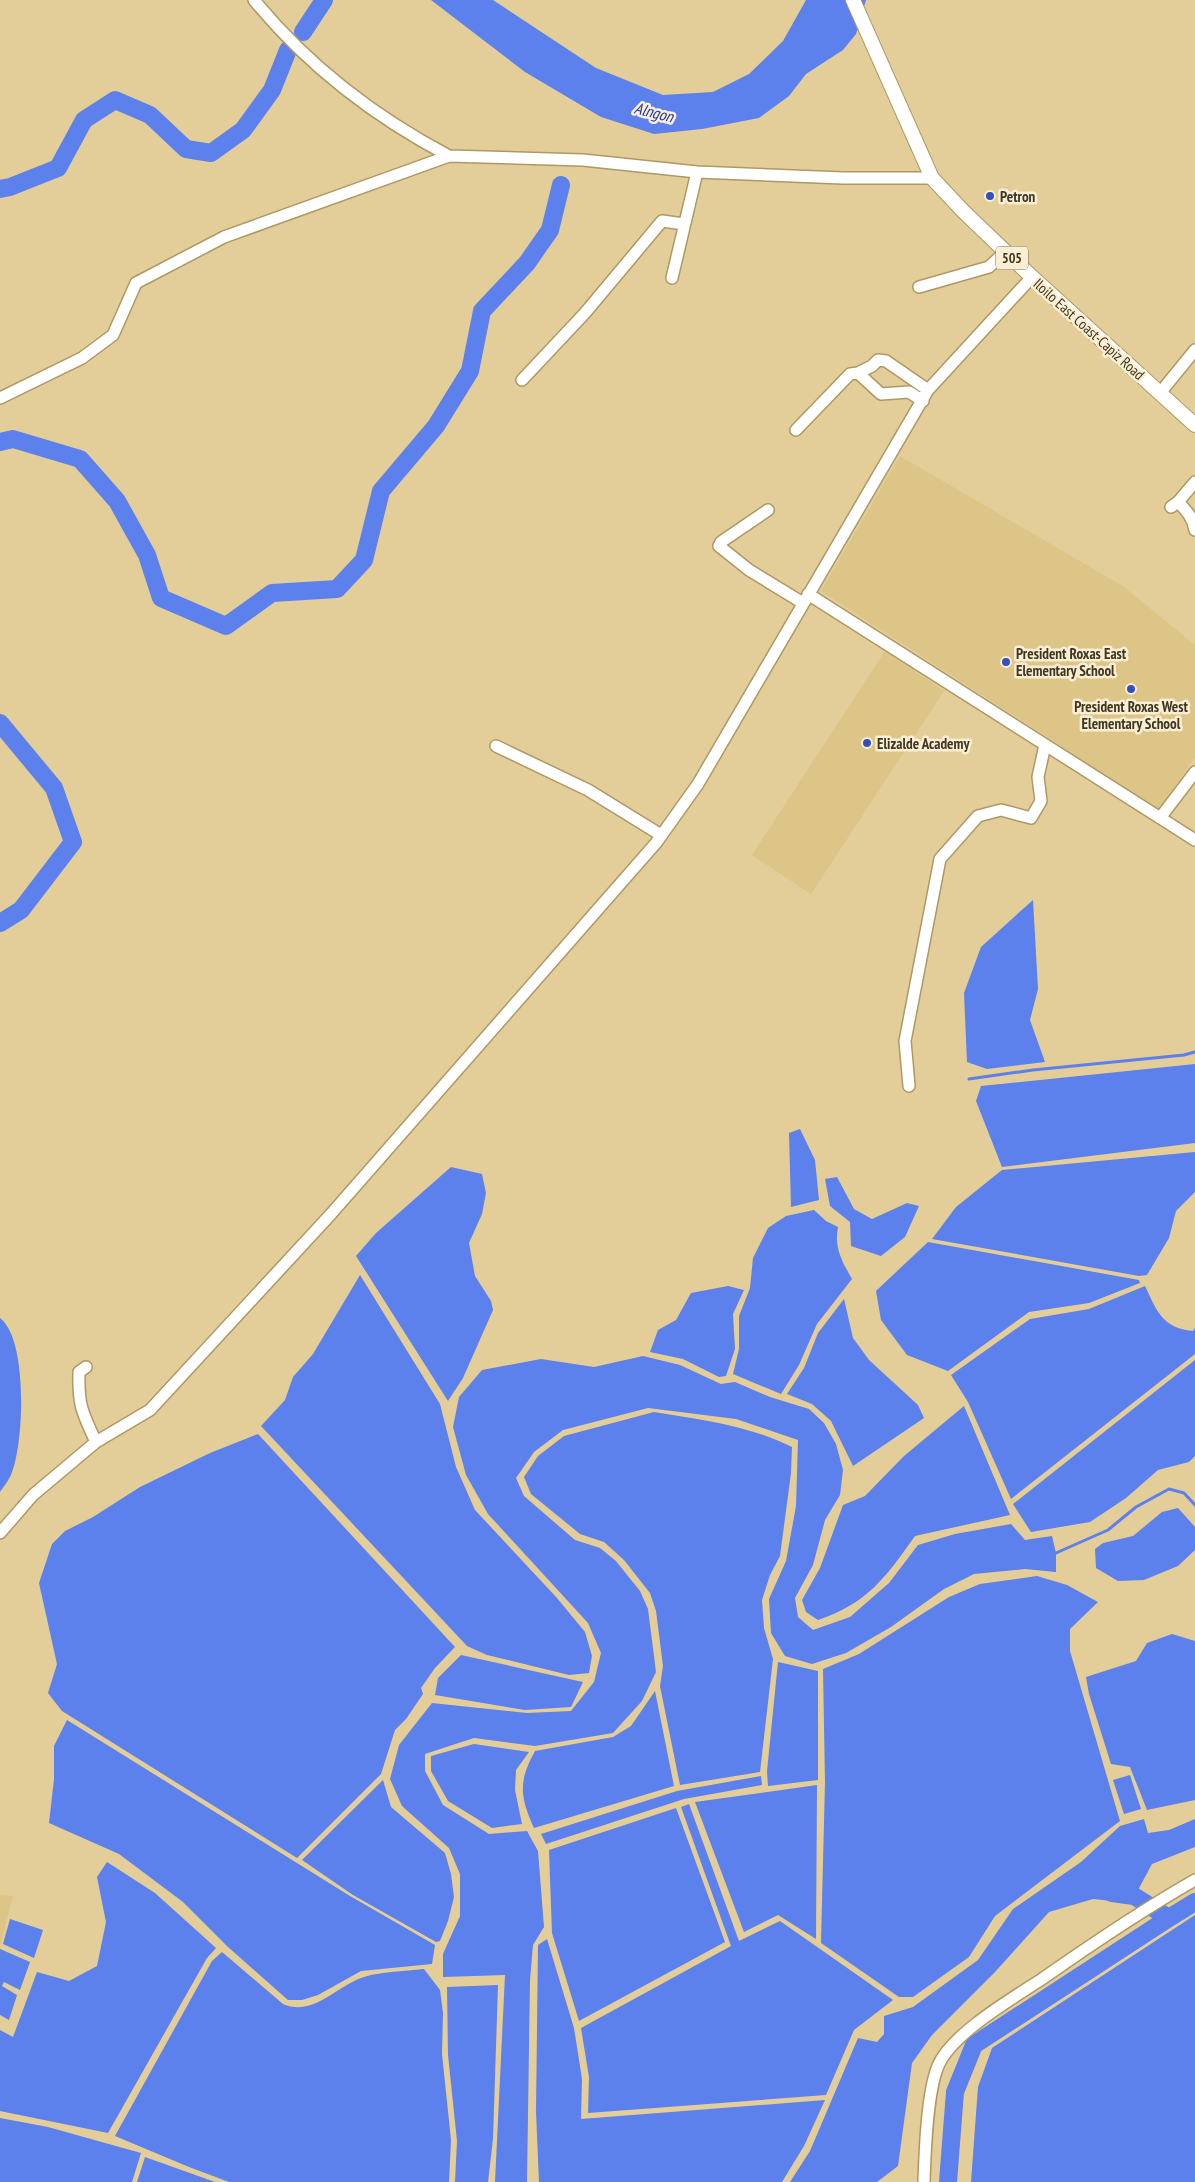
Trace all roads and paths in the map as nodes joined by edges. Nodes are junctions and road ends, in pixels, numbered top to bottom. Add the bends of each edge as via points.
1 (254, 0) edge
2 (852, 0) edge
3 (449, 156) junction
4 (697, 172) junction
5 (932, 178) junction
6 (684, 224) junction
7 (1005, 252) junction
8 (1032, 277) junction
9 (672, 278) dead end
10 (919, 287) dead end
11 (1195, 350) edge
12 (858, 373) junction
13 (522, 380) dead end
14 (1160, 393) junction
15 (926, 396) junction
16 (0, 398) edge
17 (1195, 425) edge
18 (796, 430) dead end
19 (1195, 482) edge
20 (768, 510) dead end
21 (1195, 530) edge
22 (805, 598) junction
23 (1045, 745) junction
24 (496, 746) dead end
25 (1195, 772) edge
26 (1160, 818) junction
27 (661, 835) junction
28 (1195, 840) edge
29 (909, 1086) dead end
30 (86, 1367) dead end
31 (96, 1442) junction
32 (0, 1533) edge
33 (1195, 1880) edge
34 (924, 2182) edge

1 - 3 street via 330,79 406,133
2 - 5 main road, Iloilo East Coast-Capiz Road / 505
3 - 4 street via 583,160
3 - 16 street via 224,237 136,283 113,335 82,358
4 - 5 street
4 - 6 street
5 - 7 main road, Iloilo East Coast-Capiz Road / 505
6 - 9 street
6 - 13 street via 662,221
7 - 8 main road, Iloilo East Coast-Capiz Road / 505
7 - 10 street via 989,267
8 - 14 main road, Iloilo East Coast-Capiz Road / 505
8 - 15 street
11 - 14 street
12 - 15 street via 881,394 909,392
12 - 15 street via 878,360 886,361
12 - 18 street via 850,374
14 - 17 main road, Iloilo East Coast-Capiz Road / 505
15 - 22 street
19 - 21 street via 1175,504 1188,512
20 - 22 street via 719,546 749,570
22 - 23 street
22 - 27 street via 698,784
23 - 26 street
23 - 29 street via 1038,778 1041,801 1031,818 1001,810 978,816 940,859 905,1041
24 - 27 street via 588,790
25 - 26 street
26 - 28 street
27 - 31 street via 331,1214 150,1410
30 - 31 street via 79,1372 78,1399
31 - 32 street via 33,1495
33 - 34 street via 1142,1910 977,2023 952,2046 939,2064 932,2085

